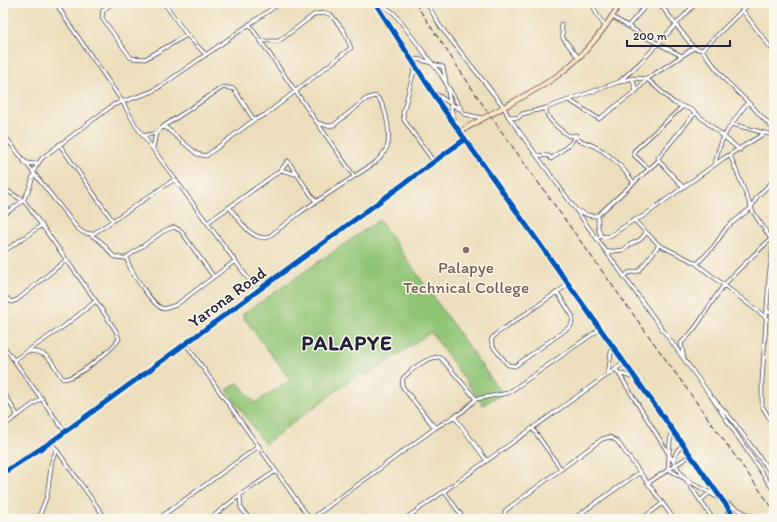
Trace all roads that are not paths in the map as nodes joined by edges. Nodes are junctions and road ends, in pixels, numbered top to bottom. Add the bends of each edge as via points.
1 (59, 3) edge
2 (113, 3) edge
3 (164, 3) edge
4 (280, 3) edge
5 (375, 3) edge
6 (379, 3) edge
7 (427, 3) edge
8 (592, 3) edge
9 (648, 3) edge
10 (659, 3) edge
11 (696, 3) edge
12 (750, 3) edge
13 (619, 4) edge
14 (742, 10) junction
15 (611, 16) junction
16 (676, 23) junction
17 (249, 24) junction
18 (561, 24) dead end
19 (629, 25) junction
20 (605, 26) junction
21 (187, 35) junction
22 (262, 41) junction
23 (658, 43) junction
24 (694, 48) junction
25 (702, 50) junction
26 (774, 52) edge
27 (206, 55) junction
28 (682, 56) junction
29 (578, 57) junction
30 (410, 59) junction
31 (431, 64) junction
32 (415, 66) junction
33 (632, 78) junction
34 (647, 79) junction
35 (619, 82) junction
36 (446, 85) junction
37 (430, 90) junction
38 (636, 91) junction
39 (296, 92) junction
40 (569, 100) junction
41 (122, 102) junction
42 (748, 102) junction
43 (450, 104) junction
44 (504, 107) junction
45 (682, 107) junction
46 (546, 108) junction
47 (460, 109) junction
48 (695, 113) junction
49 (508, 116) junction
50 (482, 118) junction
51 (254, 120) junction
52 (454, 122) junction
53 (318, 123) junction
54 (732, 124) junction
55 (164, 126) junction
56 (773, 129) edge
57 (460, 132) junction
58 (156, 133) junction
59 (767, 133) junction
60 (3, 134) edge
61 (576, 135) junction
62 (724, 135) junction
63 (774, 135) edge
64 (144, 136) junction
65 (465, 139) junction
66 (59, 144) junction
67 (152, 148) junction
68 (740, 150) junction
69 (730, 155) junction
70 (537, 156) junction
71 (659, 160) junction
72 (24, 162) junction
73 (434, 162) junction
74 (38, 163) junction
75 (715, 165) junction
76 (649, 169) junction
77 (281, 170) junction
78 (295, 174) junction
79 (34, 175) junction
80 (354, 176) junction
81 (175, 179) junction
82 (774, 180) edge
83 (634, 183) junction
84 (683, 187) junction
85 (3, 188) edge
86 (758, 197) junction
87 (747, 198) junction
88 (23, 201) junction
89 (316, 202) junction
90 (229, 207) junction
91 (750, 208) junction
92 (576, 210) junction
93 (3, 215) edge
94 (598, 215) junction
95 (634, 220) junction
96 (113, 221) junction
97 (207, 223) junction
98 (42, 225) junction
99 (646, 233) junction
100 (90, 234) junction
101 (601, 236) junction
102 (773, 237) edge
103 (596, 238) junction
104 (659, 245) junction
105 (3, 252) edge
106 (606, 252) junction
107 (127, 258) junction
108 (66, 260) junction
109 (235, 260) junction
110 (697, 264) junction
111 (213, 276) junction
112 (624, 277) junction
113 (568, 284) junction
114 (724, 285) junction
115 (258, 292) junction
116 (557, 292) junction
117 (3, 294) edge
118 (96, 301) junction
119 (768, 312) junction
120 (774, 316) edge
121 (768, 318) junction
122 (600, 329) junction
123 (186, 344) junction
124 (3, 345) edge
125 (612, 345) junction
126 (27, 351) junction
127 (14, 360) junction
128 (685, 361) junction
129 (624, 363) junction
130 (616, 369) junction
131 (618, 373) junction
132 (609, 374) junction
133 (635, 378) junction
134 (3, 392) edge
135 (710, 395) junction
136 (42, 398) junction
137 (476, 399) junction
138 (722, 415) junction
139 (728, 415) junction
140 (18, 416) junction
141 (454, 416) junction
142 (3, 426) edge
143 (774, 426) edge
144 (435, 428) junction
145 (532, 429) junction
146 (673, 430) junction
147 (65, 432) junction
148 (51, 442) junction
149 (683, 444) junction
150 (259, 446) junction
151 (56, 451) junction
152 (668, 454) junction
153 (691, 455) junction
154 (487, 461) junction
155 (673, 464) junction
156 (561, 469) junction
157 (668, 469) junction
158 (276, 471) junction
159 (640, 472) junction
160 (3, 473) edge
161 (774, 477) edge
162 (686, 480) junction
163 (648, 482) junction
164 (715, 488) junction
165 (774, 491) edge
166 (444, 492) junction
167 (709, 493) junction
168 (240, 495) junction
169 (700, 501) junction
170 (724, 502) junction
171 (663, 504) junction
172 (728, 507) junction
173 (38, 519) edge
174 (106, 519) edge
175 (158, 519) edge
176 (210, 519) edge
177 (250, 519) edge
178 (311, 519) edge
179 (406, 519) edge
180 (464, 519) edge
181 (505, 519) edge
182 (573, 519) edge
183 (642, 519) edge
184 (674, 519) edge
185 (712, 519) edge
186 (728, 519) edge
187 (736, 519) edge
188 (755, 519) edge

1 - 41 street via 59,8 75,35
2 - 21 street via 103,10 102,18 131,58 145,58
3 - 21 street
4 - 17 street
5 - 30 street
6 - 31 street via 394,13
7 - 44 street via 440,26
8 - 20 street
9 - 19 street
10 - 16 street
11 - 16 street
12 - 14 street
13 - 15 street
14 - 25 street
14 - 26 street
15 - 19 street
15 - 20 street
16 - 23 street
16 - 24 street
17 - 22 street
17 - 27 street
18 - 29 street via 563,38
19 - 23 street
20 - 29 street
21 - 27 street
22 - 39 street
22 - 39 street via 274,42 283,38 318,13 330,14 344,31 351,49
23 - 28 street
23 - 35 street
24 - 25 street
24 - 28 street
25 - 42 street via 726,81
27 - 41 street via 151,92
28 - 34 street
29 - 44 street via 552,79
30 - 31 street
30 - 32 street
31 - 36 street
31 - 36 street via 443,67
32 - 37 street
32 - 73 street via 403,113 404,120
33 - 34 street
33 - 35 street
33 - 38 street
34 - 38 street
34 - 45 street
35 - 40 street
36 - 43 street
36 - 47 street
37 - 43 street
37 - 52 street
38 - 40 street via 599,119
39 - 51 street via 262,118
39 - 53 street
40 - 46 street
41 - 64 street
41 - 66 street via 103,110
42 - 54 street
42 - 56 street
43 - 47 street
43 - 52 street
44 - 49 street
44 - 50 street
45 - 48 street
45 - 76 street via 634,151 634,155
46 - 49 street via 522,114 518,118
46 - 61 street via 549,117 564,132 569,136
47 - 50 street via 468,116
48 - 62 street
48 - 71 street via 660,155
49 - 70 street
50 - 57 street
51 - 55 street via 203,157
51 - 55 street via 234,89 226,87
52 - 57 street
53 - 80 street
53 - 80 street via 328,126 334,124 368,98 375,96 380,99 387,120 388,144 376,162
54 - 59 street
54 - 62 street
55 - 58 street
56 - 59 street
57 - 65 street
58 - 64 street
58 - 67 street
59 - 63 street
59 - 68 street
60 - 72 street
61 - 70 street via 570,144 551,159 549,156
61 - 83 street via 578,140 594,145 610,156
62 - 68 street
62 - 75 street via 718,146
64 - 67 street
65 - 73 street, Yarona Road
65 - 113 street
66 - 74 street
66 - 96 street
67 - 81 street
68 - 69 street
69 - 75 street
69 - 87 street
70 - 92 street
71 - 76 street
71 - 84 street
72 - 74 street
72 - 79 street
73 - 115 street, Yarona Road
74 - 79 street
75 - 84 street
76 - 83 street
77 - 78 street
77 - 78 street via 288,162
77 - 90 street
78 - 89 street
79 - 88 street
79 - 100 street via 78,229
80 - 89 street
81 - 96 street
81 - 97 street
82 - 86 street
83 - 94 street
84 - 95 street
85 - 88 street
86 - 87 street
86 - 91 street
87 - 91 street
88 - 93 street
88 - 98 street
89 - 90 street via 267,238 260,238 248,231
90 - 97 street
91 - 102 street
91 - 110 street via 727,228
92 - 94 street via 588,216
92 - 103 street
94 - 101 street
95 - 99 street
95 - 101 street via 610,236
96 - 100 street
97 - 109 street
98 - 105 street
98 - 108 street
99 - 104 street
99 - 106 street via 640,240 623,250
100 - 107 street via 100,241 110,255 115,258
101 - 103 street
102 - 114 street
102 - 119 street
103 - 106 street
104 - 110 street
104 - 112 street via 639,272 628,273
106 - 112 street
107 - 111 street via 141,245 174,227 181,231
107 - 111 street via 131,271 160,308 176,304
108 - 117 street via 17,300 11,302
108 - 118 street
109 - 111 street
109 - 115 street
110 - 114 street
112 - 128 street
113 - 116 street
113 - 122 street
114 - 121 street
114 - 128 street via 700,322 681,343
115 - 123 street, Yarona Road
116 - 116 street via 490,340 508,365 515,366 571,326 573,317
118 - 126 street
118 - 126 street via 119,339 99,358 74,376 63,379 45,354
119 - 120 street
119 - 121 street
121 - 143 street via 762,406
122 - 125 street
122 - 137 street via 508,393
123 - 147 street, Yarona Road
123 - 150 street
124 - 127 street
125 - 129 street
125 - 132 street
126 - 127 street
127 - 136 street
128 - 135 street
129 - 130 street
129 - 133 street
130 - 131 street
130 - 132 street
131 - 132 street
131 - 133 street
131 - 152 street
132 - 145 street
133 - 146 street
134 - 140 street
135 - 138 street
135 - 139 street
136 - 140 street
136 - 147 street
137 - 141 street
137 - 144 street via 440,357 435,357 416,368 402,378 402,386
138 - 139 street
138 - 165 street
139 - 161 street
140 - 142 street
141 - 144 street
141 - 154 street
144 - 178 street
145 - 154 street
145 - 156 street
146 - 149 street
146 - 152 street
147 - 148 street, Yarona Road
148 - 151 street
148 - 160 street, Yarona Road
149 - 153 street
149 - 155 street via 677,451
150 - 158 street
150 - 175 street
151 - 173 street via 52,460 47,496
151 - 174 street
152 - 155 street
152 - 157 street
153 - 155 street
153 - 164 street
154 - 166 street
155 - 157 street
155 - 162 street
156 - 159 street via 602,439 610,437
156 - 181 street via 505,511
157 - 162 street
157 - 163 street
158 - 168 street
158 - 178 street
159 - 163 street
159 - 182 street
162 - 167 street
162 - 169 street
163 - 171 street
164 - 167 street
164 - 170 street
166 - 179 street
166 - 180 street
167 - 169 street
167 - 170 street
168 - 176 street
168 - 177 street via 241,508
169 - 185 street
170 - 172 street
170 - 188 street
171 - 183 street
171 - 184 street
172 - 186 street
172 - 187 street

